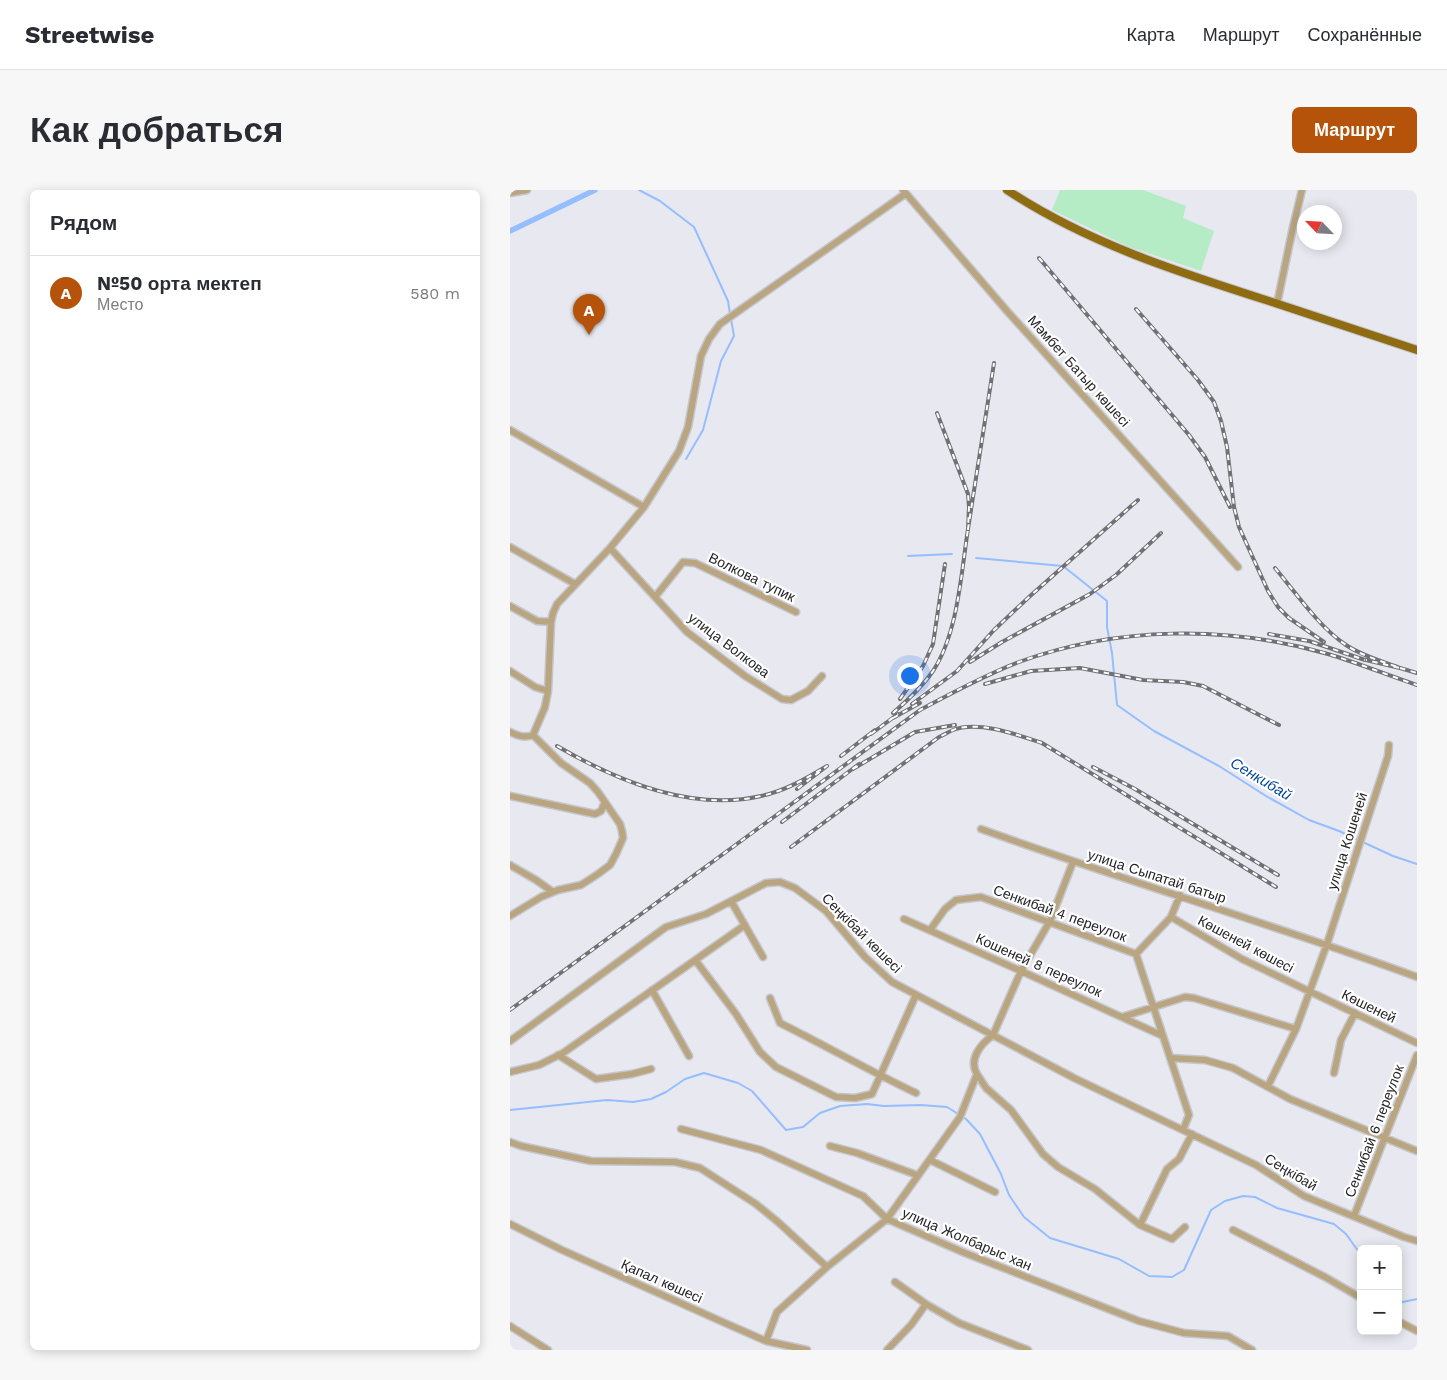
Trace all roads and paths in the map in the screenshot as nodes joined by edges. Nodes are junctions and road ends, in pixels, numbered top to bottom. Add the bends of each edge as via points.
1 (527, 190) edge
2 (1007, 190) edge
3 (1302, 190) edge
4 (510, 192) edge
5 (904, 192) edge
6 (1277, 304) junction
7 (1417, 350) edge
8 (510, 430) edge
9 (644, 507) junction
10 (510, 547) edge
11 (610, 548) junction
12 (1238, 567) dead end
13 (575, 584) junction
14 (655, 597) junction
15 (510, 606) edge
16 (796, 612) dead end
17 (551, 622) junction
18 (510, 671) edge
19 (822, 676) dead end
20 (548, 691) junction
21 (510, 732) edge
22 (533, 735) junction
23 (1389, 745) dead end
24 (510, 796) edge
25 (605, 802) junction
26 (981, 829) dead end
27 (1073, 862) junction
28 (510, 865) edge
29 (553, 892) junction
30 (1180, 895) junction
31 (731, 902) junction
32 (511, 914) edge
33 (1171, 917) junction
34 (904, 919) dead end
35 (1050, 921) junction
36 (745, 924) junction
37 (930, 930) junction
38 (1327, 944) junction
39 (1136, 954) junction
40 (763, 957) dead end
41 (696, 961) junction
42 (1021, 971) junction
43 (1417, 977) edge
44 (652, 990) junction
45 (1310, 991) junction
46 (916, 995) junction
47 (770, 998) dead end
48 (1154, 1008) junction
49 (1355, 1013) junction
50 (1122, 1017) junction
51 (1296, 1029) junction
52 (993, 1035) junction
53 (1163, 1036) junction
54 (510, 1041) edge
55 (1417, 1043) edge
56 (558, 1055) junction
57 (689, 1056) dead end
58 (1417, 1056) edge
59 (1170, 1058) junction
60 (651, 1069) dead end
61 (510, 1072) edge
62 (1334, 1073) dead end
63 (977, 1074) junction
64 (879, 1076) junction
65 (1268, 1086) junction
66 (916, 1093) dead end
67 (681, 1129) dead end
68 (1183, 1130) junction
69 (1192, 1134) junction
70 (1386, 1137) junction
71 (510, 1142) edge
72 (830, 1146) dead end
73 (1417, 1151) edge
74 (930, 1160) junction
75 (917, 1175) junction
76 (994, 1192) dead end
77 (1354, 1216) junction
78 (887, 1219) junction
79 (510, 1224) edge
80 (1140, 1225) junction
81 (1185, 1227) dead end
82 (1233, 1230) dead end
83 (1417, 1241) edge
84 (827, 1267) junction
85 (895, 1282) dead end
86 (1357, 1296) edge
87 (926, 1304) junction
88 (1402, 1323) edge
89 (510, 1326) edge
90 (1417, 1331) edge
91 (766, 1341) junction
92 (548, 1350) edge
93 (807, 1350) edge
94 (887, 1350) edge
95 (1028, 1350) edge
96 (1252, 1350) edge

1 - 4 street
2 - 6 main road via 1084,234 1201,280
3 - 6 street
5 - 9 street via 720,324 708,339 701,356 688,427 679,451
5 - 12 street, Мәмбет Батыр көшесі
6 - 7 main road
8 - 9 street
9 - 11 street
10 - 13 street
11 - 13 street
11 - 14 street, улица Волкова
13 - 17 street via 558,604
14 - 16 street, Волкова тупик via 683,562 695,563
14 - 19 street, улица Волкова via 687,632 744,676 782,699 797,698
15 - 17 street via 537,621
17 - 20 street
18 - 20 street
20 - 22 street
21 - 22 street via 526,738
22 - 25 street via 561,763 590,783
23 - 38 street, улица Кошеней
24 - 25 street via 595,814 601,811
25 - 29 street via 622,831 610,865 580,885
26 - 27 street, улица Сыпатай батыр
27 - 30 street, улица Сыпатай батыр
27 - 35 street
28 - 29 street
29 - 32 street
30 - 33 street, Сенкибай 4 переулок
30 - 38 street, улица Сыпатай батыр
31 - 36 street
31 - 46 street, Сеңкібай көшесі via 766,883 780,882 795,888 826,910 865,957 892,982
31 - 54 street, Сеңкібай көшесі via 666,927
33 - 39 street, Сенкибай 4 переулок
33 - 45 street, Көшеней көшесі via 1242,959
34 - 37 street, Кошеней 8 переулок
35 - 37 street, Сенкибай 4 переулок via 981,897 956,900
35 - 39 street, Сенкибай 4 переулок
35 - 42 street
36 - 40 street
36 - 41 street
37 - 42 street, Кошеней 8 переулок
38 - 43 street, улица Сыпатай батыр
38 - 45 street, улица Кошеней
39 - 48 street, Сенкибай 4 переулок
41 - 44 street
41 - 64 street via 760,1052 776,1067 836,1097 855,1098 872,1094
42 - 50 street, Кошеней 8 переулок
42 - 52 street
44 - 56 street
44 - 57 street
45 - 49 street, Көшеней
45 - 51 street
46 - 52 street, Сеңкібай көшесі
46 - 64 street
47 - 64 street via 780,1023
48 - 50 street
48 - 51 street via 1184,997 1194,998
48 - 53 street, Сенкибай 4 переулок
49 - 55 street, Көшеней
49 - 62 street via 1341,1040
50 - 53 street, Кошеней 8 переулок
51 - 65 street
52 - 63 street via 976,1054 973,1062
52 - 68 street, Сеңкібай көшесі
53 - 59 street, Сенкибай 4 переулок
56 - 60 street via 596,1079
56 - 61 street via 539,1065
58 - 70 street, Сенкибай 6 переулок
59 - 65 street via 1206,1060 1233,1068
59 - 68 street, Сенкибай 4 переулок via 1189,1115
63 - 74 street via 960,1117
63 - 80 street via 986,1088 1011,1110 1042,1154 1095,1188
64 - 66 street
65 - 70 street via 1290,1099
67 - 78 street, улица Жолбарыс хан via 761,1150 863,1196
68 - 69 street, Сеңкібай
69 - 77 street, Сеңкібай via 1256,1164 1304,1196
69 - 80 street via 1179,1159 1167,1169
70 - 73 street
70 - 77 street, Сенкибай 6 переулок
71 - 84 street via 591,1161 675,1162 700,1168 763,1210
72 - 75 street
74 - 75 street
74 - 76 street
75 - 78 street
77 - 83 street, Сеңкібай
78 - 84 street
78 - 96 street, улица Жолбарыс хан via 1139,1321 1184,1333 1228,1336
79 - 91 street, Қапал көшесі
80 - 81 street via 1172,1239
82 - 86 street
84 - 91 street via 777,1312
85 - 87 street
87 - 94 street
87 - 95 street via 959,1323
88 - 90 street
89 - 92 street
91 - 93 street, Қапал көшесі

